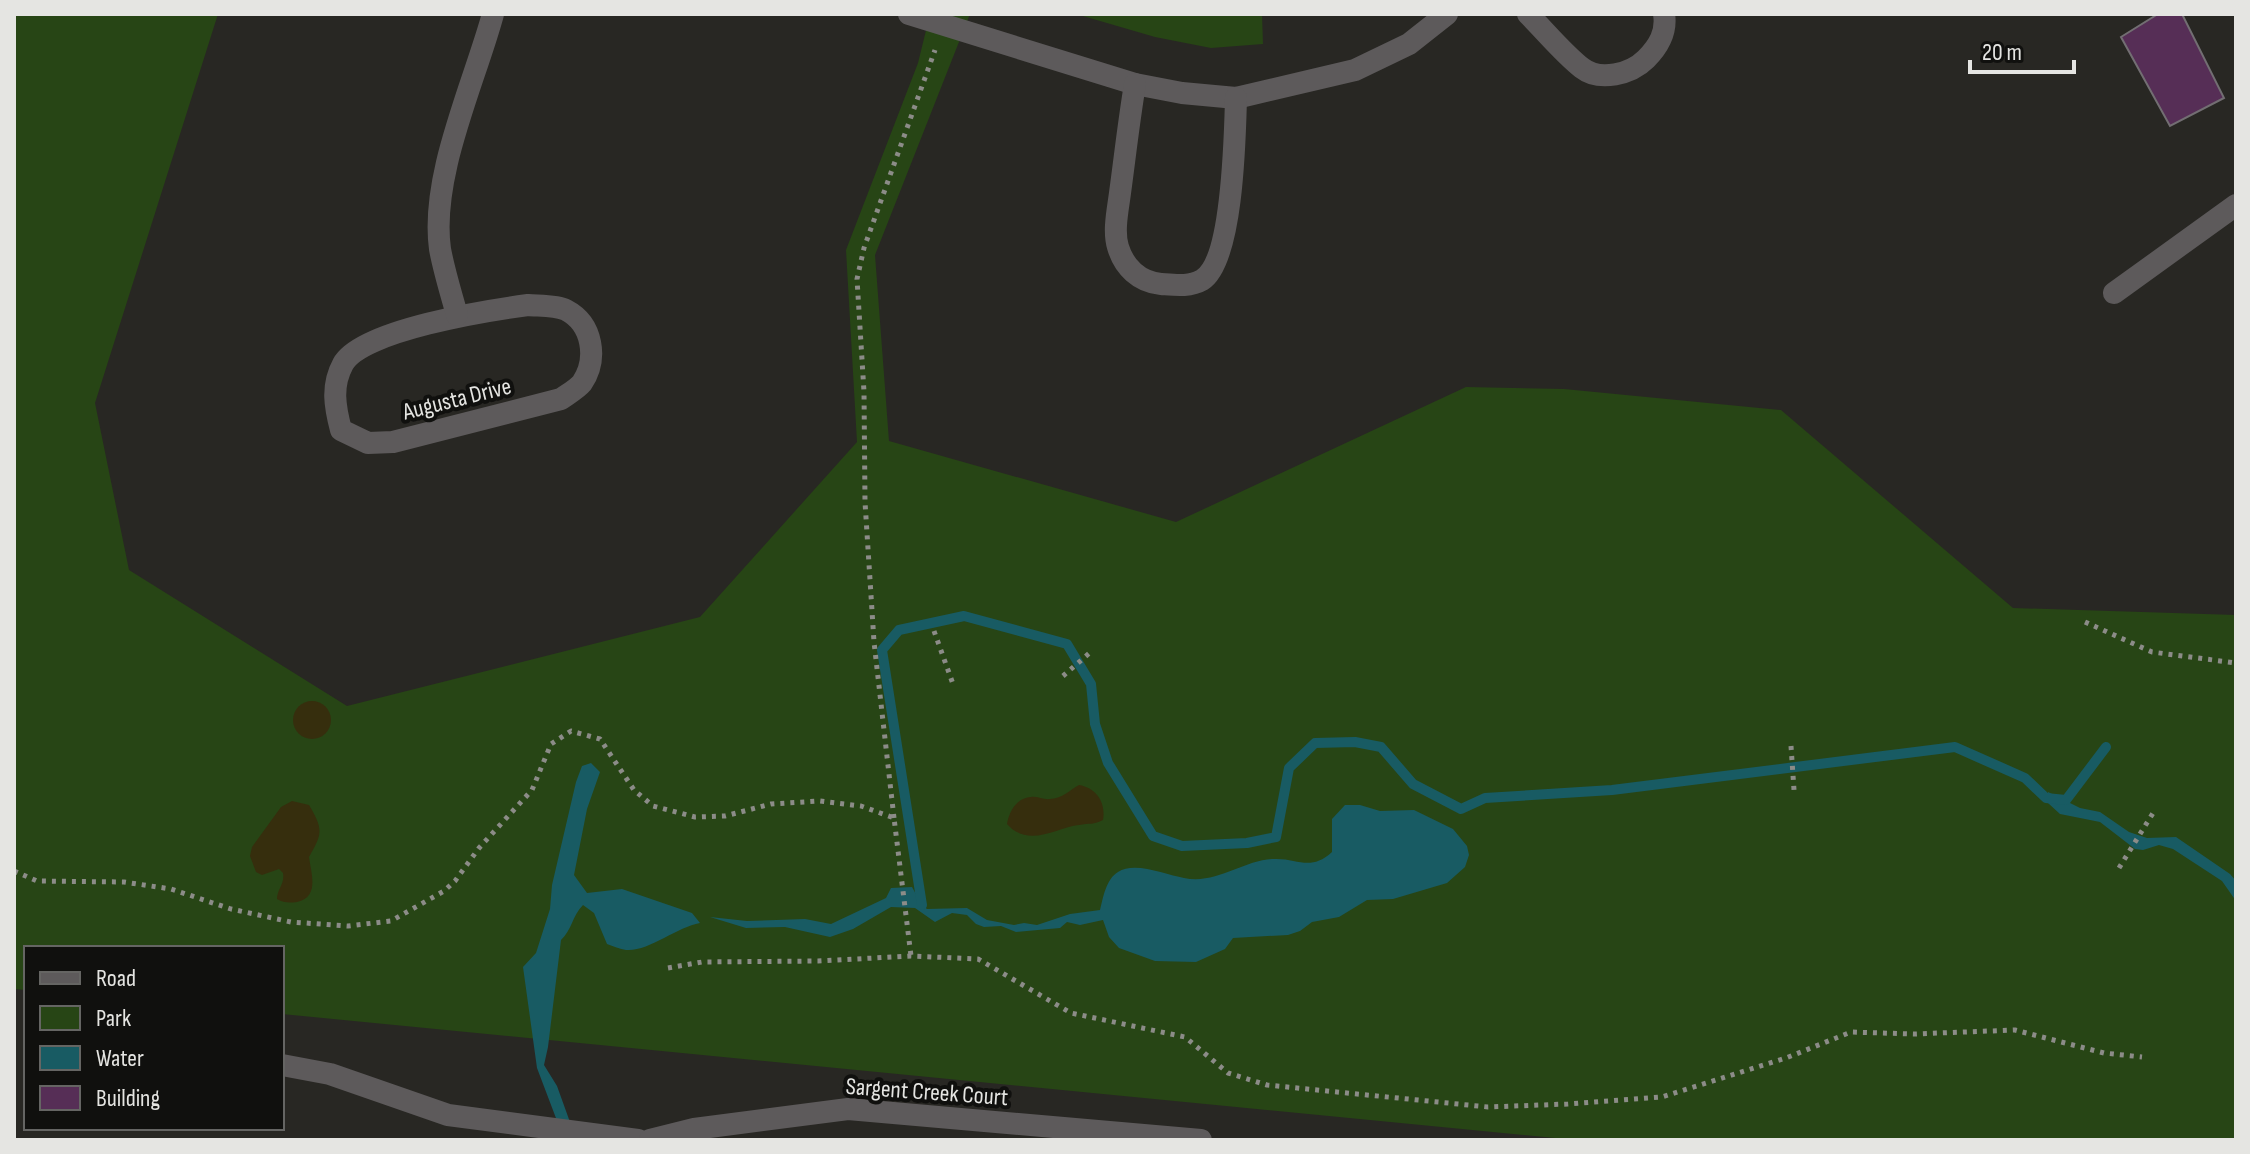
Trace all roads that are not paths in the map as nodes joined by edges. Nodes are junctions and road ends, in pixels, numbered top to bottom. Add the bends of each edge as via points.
1 (493, 14) edge
2 (909, 14) edge
3 (1447, 14) edge
4 (1528, 14) edge
5 (1664, 14) edge
6 (1135, 84) junction
7 (1236, 98) junction
8 (2236, 205) edge
9 (2114, 293) dead end
10 (457, 315) junction
11 (284, 1065) edge
12 (638, 1140) edge
13 (650, 1140) edge
14 (1201, 1140) edge

1 - 10 street via 458,125 440,209 440,248
2 - 6 street
3 - 7 street via 1409,44 1355,70
4 - 5 street via 1585,71 1614,76 1639,66 1657,47 1666,25
6 - 7 street
6 - 7 street via 1117,244 1127,268 1152,283 1183,286 1204,279 1216,262 1225,236
8 - 9 street
10 - 10 street, Augusta Drive via 528,305 564,309 581,320 592,360 581,384 561,399 393,442 368,443 341,430 334,403 344,361 377,340
11 - 12 street via 330,1074 448,1115
13 - 14 street, Sargent Creek Court via 694,1129 848,1109

